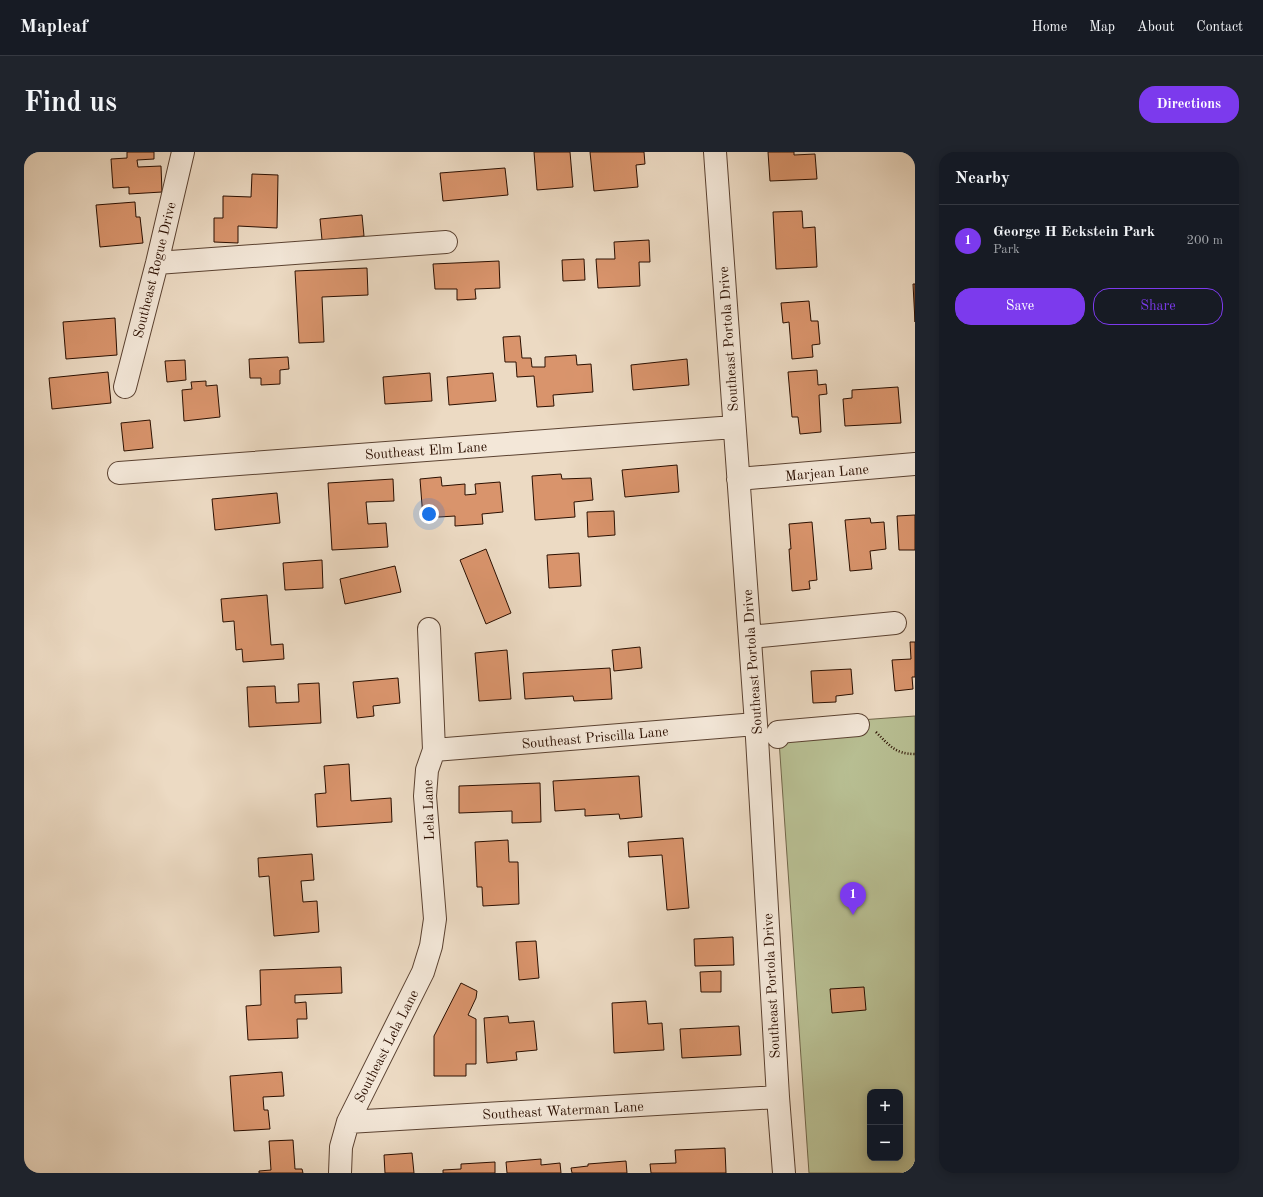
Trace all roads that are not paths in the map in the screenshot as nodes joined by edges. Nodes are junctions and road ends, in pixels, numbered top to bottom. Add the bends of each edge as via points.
1 (183, 152) edge
2 (715, 152) edge
3 (446, 242) dead end
4 (157, 263) junction
5 (125, 387) dead end
6 (734, 427) junction
7 (915, 464) edge
8 (119, 473) dead end
9 (738, 479) junction
10 (895, 623) dead end
11 (429, 629) dead end
12 (750, 637) junction
13 (756, 724) junction
14 (858, 725) road end
15 (778, 737) dead end
16 (434, 750) junction
17 (435, 919) joint
18 (778, 1097) junction
19 (348, 1122) junction
20 (340, 1173) edge
21 (784, 1173) edge

1 - 4 street, Southeast Rogue Drive
2 - 6 street, Southeast Portola Drive
3 - 4 street
4 - 5 street, Southeast Rogue Drive
6 - 8 street, Southeast Elm Lane
6 - 9 street, Southeast Portola Drive
7 - 9 street, Marjean Lane
9 - 12 street, Southeast Portola Drive
10 - 12 street
11 - 16 street, Lela Lane
12 - 13 street, Southeast Portola Drive
13 - 16 street, Southeast Priscilla Lane
13 - 18 street, Southeast Portola Drive
14 - 15 street via 778,732
16 - 17 street, Lela Lane via 427,770 425,796
17 - 19 street, Southeast Lela Lane via 431,946 423,972
18 - 19 street, Southeast Waterman Lane
18 - 21 street, Southeast Portola Drive
19 - 20 street, Southeast Lela Lane via 341,1147

